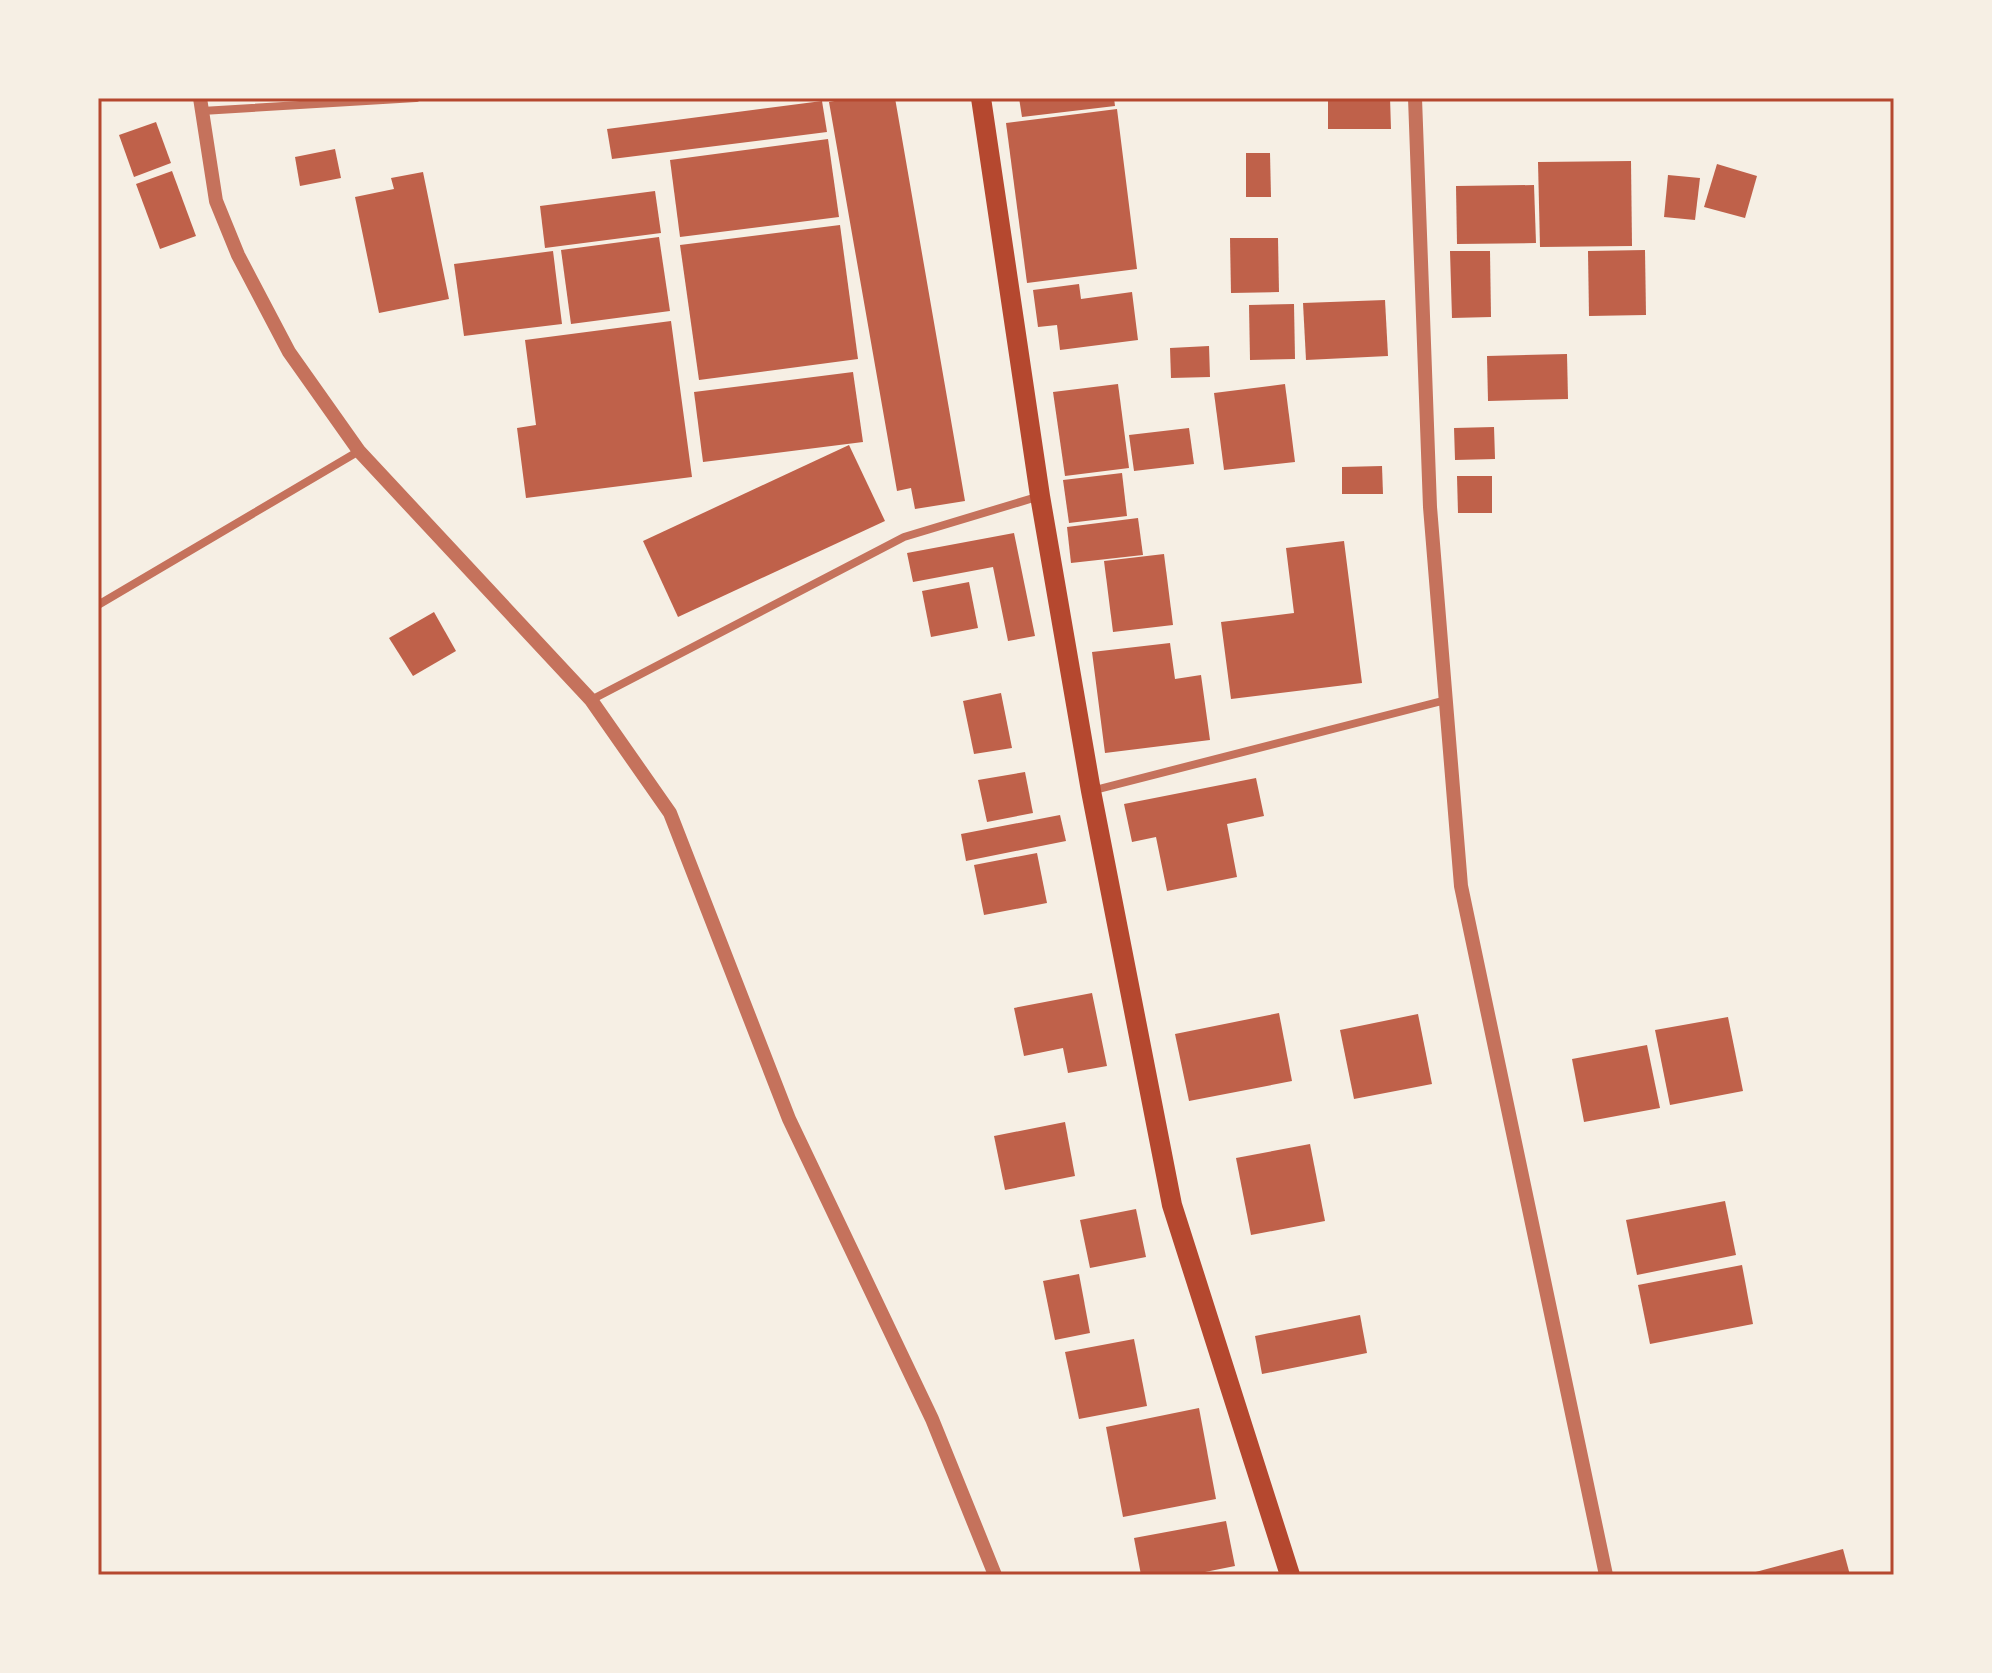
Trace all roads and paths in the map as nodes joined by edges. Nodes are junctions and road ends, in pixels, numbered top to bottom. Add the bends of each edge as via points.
1 (416, 98) edge
2 (981, 98) edge
3 (1415, 98) edge
4 (201, 104) edge
5 (359, 451) junction
6 (1040, 496) junction
7 (98, 605) edge
8 (591, 700) junction
9 (1446, 700) junction
10 (1091, 791) junction
11 (995, 1575) edge
12 (1290, 1575) edge
13 (1606, 1575) edge

1 - 4 street
2 - 6 main road
3 - 9 street via 1430,507
4 - 5 street via 216,201 238,255 289,352
5 - 7 street
5 - 8 street
6 - 8 street via 904,537
6 - 10 main road
8 - 11 street via 670,813 789,1119 932,1419
9 - 10 street
9 - 13 street via 1461,886
10 - 12 main road via 1172,1205

